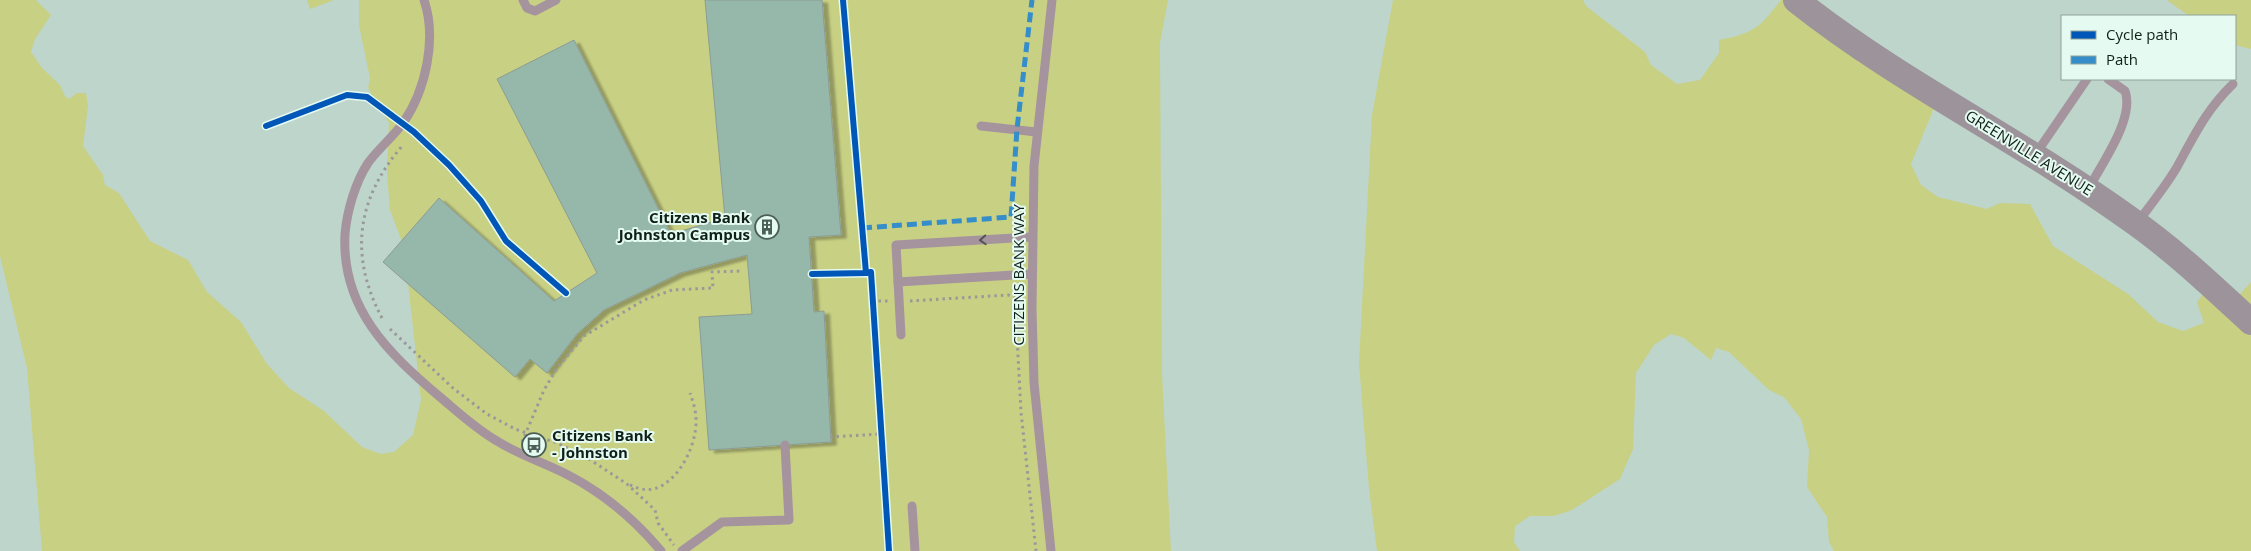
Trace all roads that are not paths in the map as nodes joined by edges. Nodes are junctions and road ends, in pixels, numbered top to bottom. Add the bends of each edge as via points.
1 (424, 0) edge
2 (523, 0) edge
3 (556, 0) edge
4 (1052, 0) edge
5 (1796, 0) edge
6 (2086, 80) edge
7 (2109, 80) edge
8 (2233, 84) dead end
9 (981, 126) dead end
10 (1036, 132) junction
11 (2035, 156) junction
12 (2088, 190) junction
13 (2137, 224) junction
14 (1032, 237) junction
15 (1032, 274) junction
16 (898, 282) junction
17 (2251, 322) edge
18 (901, 335) dead end
19 (785, 446) dead end
20 (912, 506) dead end
21 (661, 551) edge
22 (680, 551) edge
23 (915, 551) edge
24 (1051, 551) edge

1 - 21 lane via 428,22 426,67 418,94 403,123 368,164 350,206 345,236 346,260 355,299 366,321 399,360 476,427 603,496 625,513
2 - 3 lane via 527,8 535,11
4 - 10 lane, CITIZENS BANK WAY
5 - 11 main road, GREENVILLE AVENUE via 1884,62
6 - 11 lane
7 - 12 lane via 2125,91 2128,107 2125,120
8 - 13 lane via 2214,103 2176,169
9 - 10 lane
10 - 14 lane, CITIZENS BANK WAY
11 - 12 main road, GREENVILLE AVENUE
12 - 13 main road, GREENVILLE AVENUE
13 - 17 main road, GREENVILLE AVENUE
14 - 15 lane, CITIZENS BANK WAY
14 -> 16 lane via 896,245
15 - 16 lane
15 - 24 lane, CITIZENS BANK WAY via 1034,383
16 - 18 lane
19 - 22 lane via 789,520 722,522
20 - 23 lane

